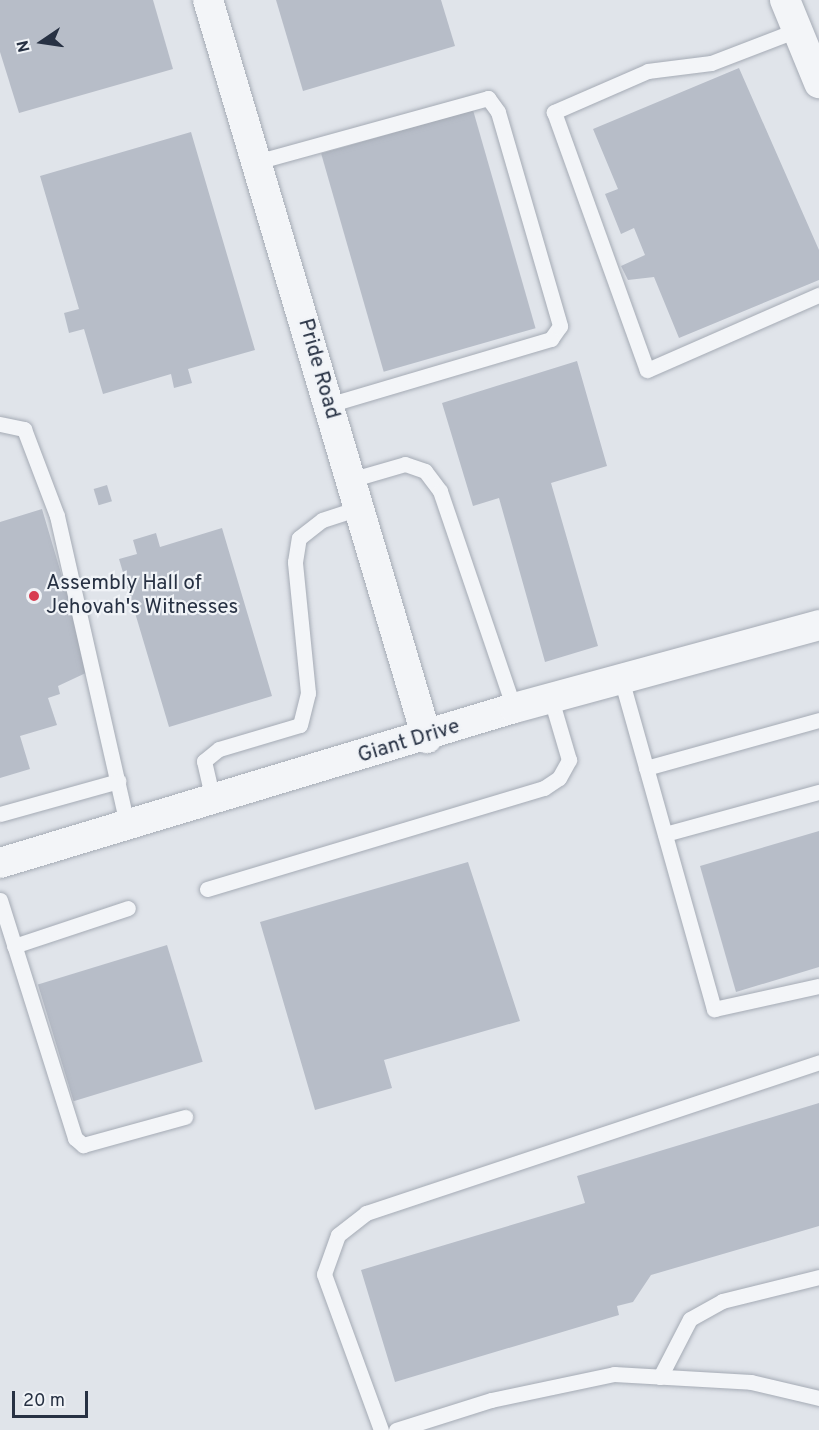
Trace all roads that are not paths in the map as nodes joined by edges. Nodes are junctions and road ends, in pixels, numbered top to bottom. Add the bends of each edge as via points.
1 (208, 0) edge
2 (785, 0) edge
3 (808, 26) edge
4 (819, 83) edge
5 (256, 162) junction
6 (819, 295) edge
7 (328, 405) junction
8 (0, 424) edge
9 (354, 494) junction
10 (819, 625) edge
11 (622, 682) junction
12 (551, 699) junction
13 (514, 708) junction
14 (819, 720) edge
15 (427, 738) junction
16 (646, 768) junction
17 (118, 781) junction
18 (819, 792) edge
19 (213, 800) junction
20 (0, 814) edge
21 (127, 825) junction
22 (665, 834) junction
23 (0, 862) edge
24 (207, 889) dead end
25 (0, 900) edge
26 (128, 908) dead end
27 (14, 946) junction
28 (819, 986) edge
29 (819, 1062) edge
30 (185, 1117) dead end
31 (819, 1277) edge
32 (660, 1377) junction
33 (819, 1398) edge
34 (381, 1430) edge
35 (396, 1430) edge

1 - 5 street, Pride Road
2 - 3 street
3 - 4 street
3 - 6 lane via 711,63 648,71 554,112 647,370
5 - 7 street, Pride Road
5 - 7 lane via 488,98 498,112 560,326 551,339
7 - 9 street, Pride Road
8 - 17 lane via 24,429 57,516
9 - 13 lane via 405,464 425,471 440,491
9 - 15 street, Pride Road
9 - 19 lane via 299,538 295,562 308,693 300,725 219,749 204,761
10 - 11 street, Giant Drive
11 - 12 street, Giant Drive
11 - 16 lane
12 - 13 street, Giant Drive
12 - 24 lane via 568,760 559,778 544,788
13 - 15 street, Giant Drive
14 - 16 lane
15 - 19 street, Giant Drive
16 - 22 lane
17 - 20 lane
17 - 21 lane
18 - 22 lane
19 - 21 street, Giant Drive
21 - 23 street, Giant Drive
22 - 28 lane via 714,1009
25 - 27 lane
26 - 27 lane
27 - 30 lane via 75,1138 83,1145
29 - 34 lane via 366,1213 338,1235 324,1274
31 - 32 lane via 722,1301 690,1319
32 - 33 lane via 751,1382
32 - 35 lane via 614,1374 491,1400

